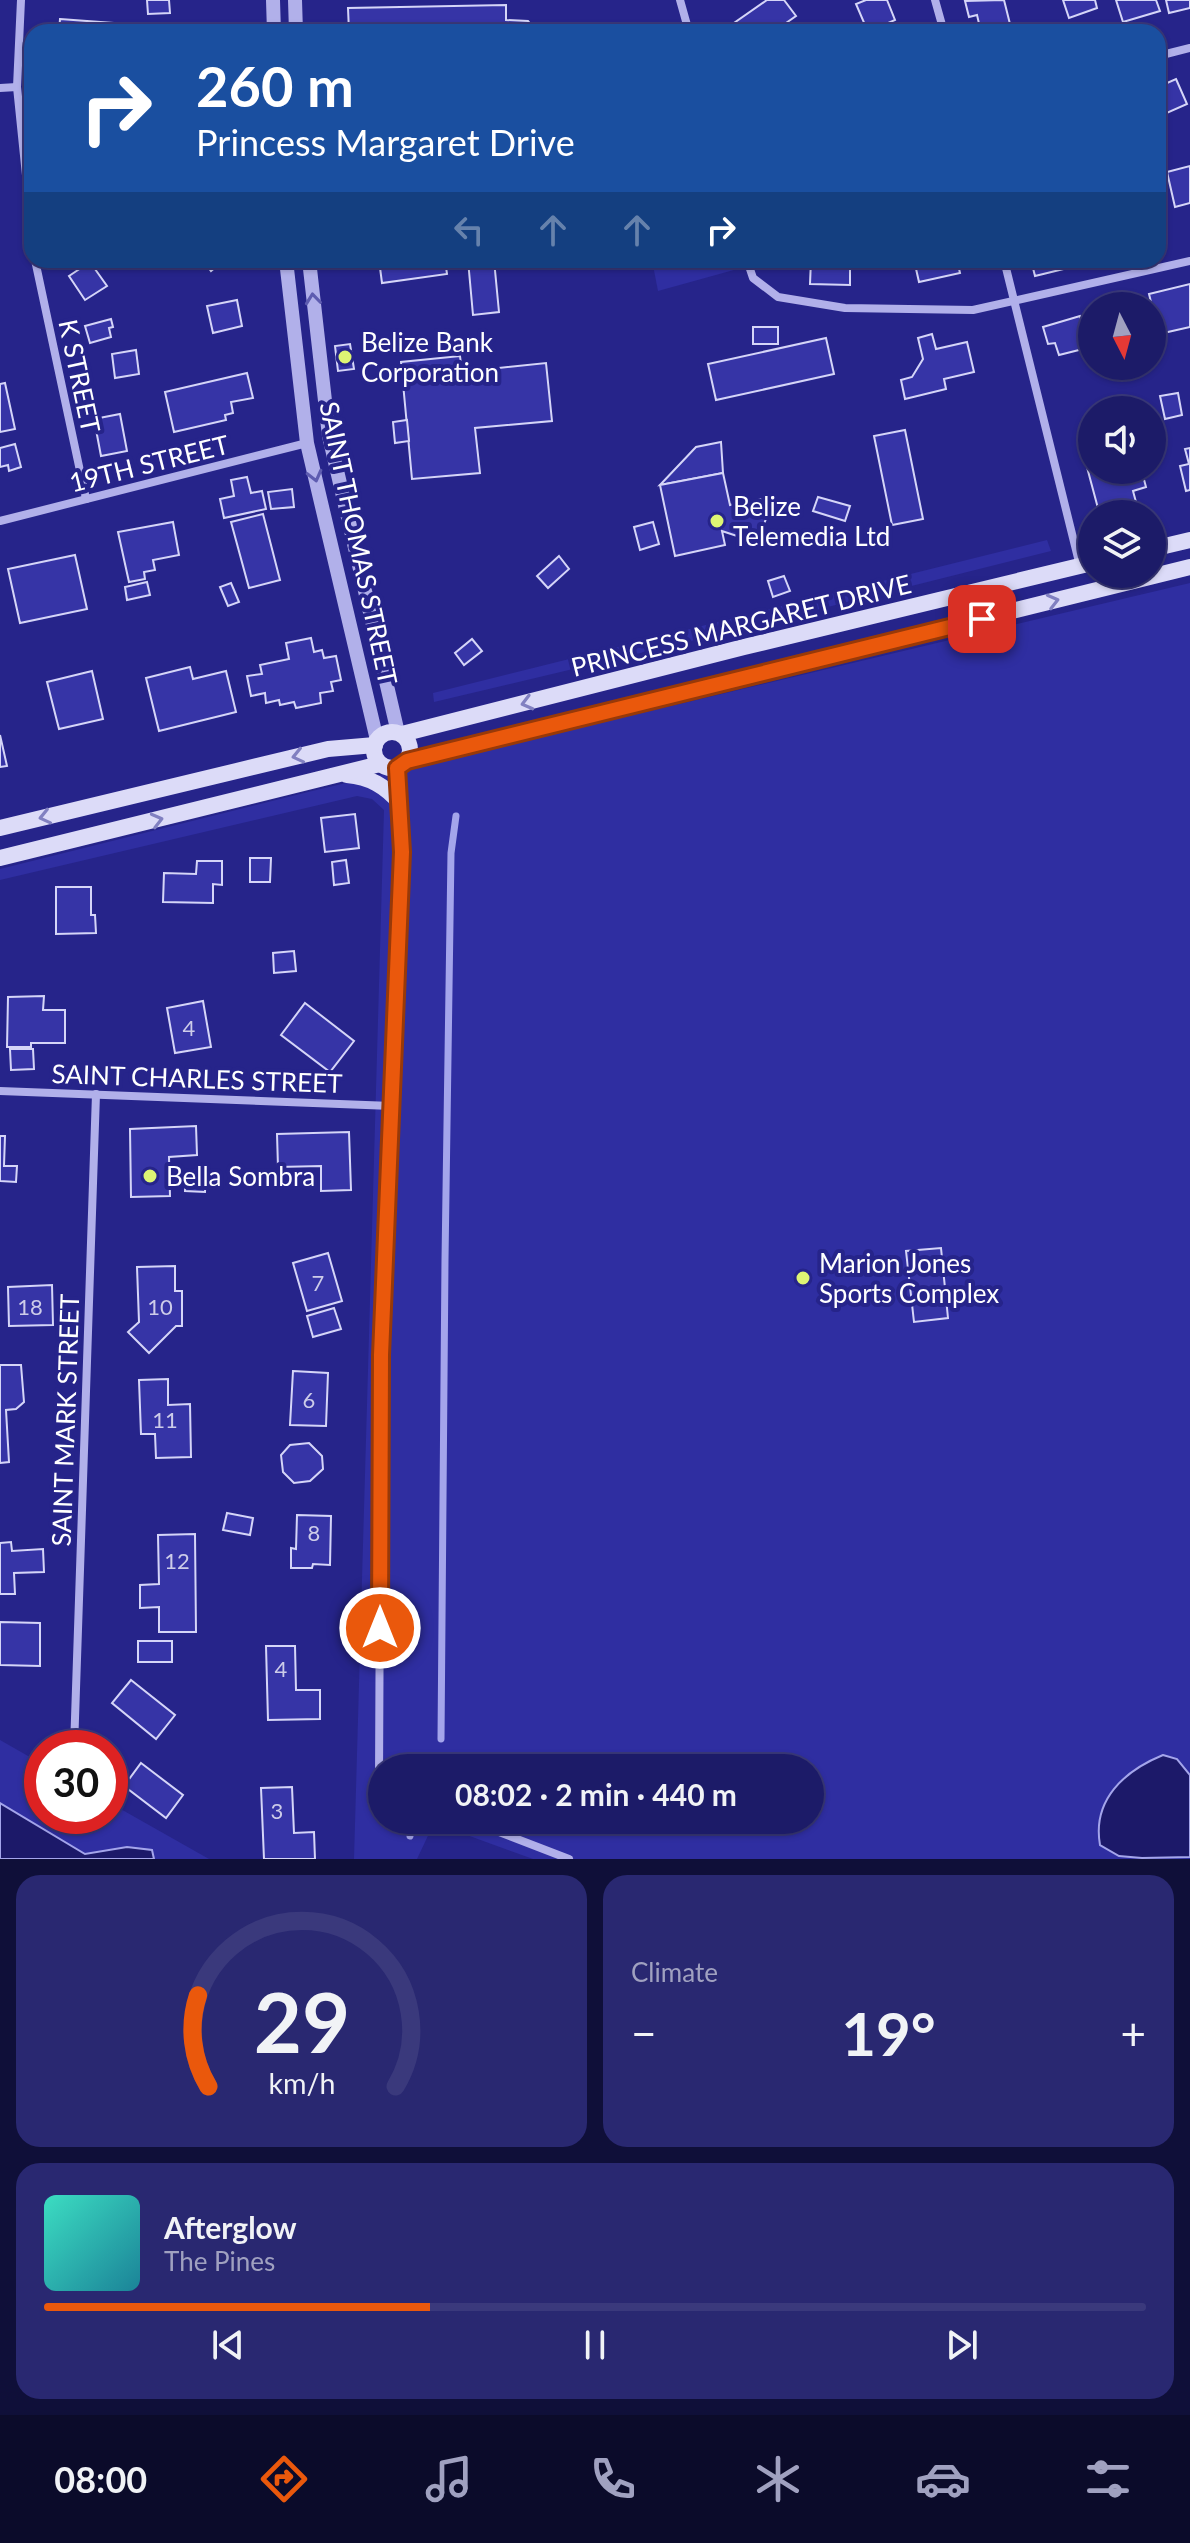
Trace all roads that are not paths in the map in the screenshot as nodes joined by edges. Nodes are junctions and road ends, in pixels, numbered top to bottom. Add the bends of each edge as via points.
1 (21, 0) edge
2 (273, 0) edge
3 (295, 0) edge
4 (680, 0) edge
5 (935, 0) edge
6 (274, 24) edge
7 (296, 24) edge
8 (687, 24) edge
9 (942, 24) edge
10 (1190, 48) edge
11 (1166, 54) edge
12 (17, 87) junction
13 (0, 88) edge
14 (24, 156) edge
15 (1190, 261) edge
16 (1166, 266) edge
17 (37, 268) edge
18 (287, 268) edge
19 (310, 268) edge
20 (750, 268) edge
21 (1006, 268) edge
22 (1159, 268) edge
23 (1015, 301) junction
24 (317, 342) junction
25 (296, 344) junction
26 (307, 443) junction
27 (86, 499) junction
28 (0, 521) edge
29 (1078, 535) edge
30 (1190, 540) edge
31 (1166, 546) edge
32 (1078, 567) edge
33 (1190, 567) edge
34 (400, 733) junction
35 (376, 742) junction
36 (395, 764) junction
37 (342, 775) junction
38 (400, 803) junction
39 (0, 828) edge
40 (0, 858) edge
41 (0, 1091) edge
42 (96, 1094) junction
43 (392, 1106) junction
44 (75, 1730) edge
45 (379, 1754) edge
46 (504, 1834) edge
47 (569, 1859) edge

1 - 12 street
2 - 6 street
3 - 7 street
4 - 8 street
5 - 9 street
10 - 11 street
12 - 13 street
12 - 14 street
15 - 16 street
17 - 27 street, K STREET
18 - 25 street, SAINT THOMAS STREET
24 -> 19 street, SAINT THOMAS STREET
20 - 23 street via 753,278 778,297 845,308 973,310
21 - 23 street
22 - 23 street
23 - 29 street
24 - 25 street
24 - 34 street, SAINT THOMAS STREET via 329,436
25 - 26 street, SAINT THOMAS STREET
26 - 27 street, 19TH STREET
26 -> 35 street, SAINT THOMAS STREET
27 - 28 street, 19TH STREET
30 - 31 main road
32 -> 34 main road, PRINCESS MARGARET DRIVE
36 -> 33 main road, PRINCESS MARGARET DRIVE
34 - 35 main road via 387,733
34 - 36 main road via 410,747
35 - 36 main road via 375,755
35 -> 39 main road
36 - 37 main road, PRINCESS MARGARET DRIVE
36 - 38 street
37 - 38 main road via 375,781
40 -> 37 main road, PRINCESS MARGARET DRIVE
38 - 43 street
41 - 42 street, SAINT CHARLES STREET
42 - 43 street, SAINT CHARLES STREET
42 - 44 street, SAINT MARK STREET
43 - 45 street via 381,1355
46 - 47 street

